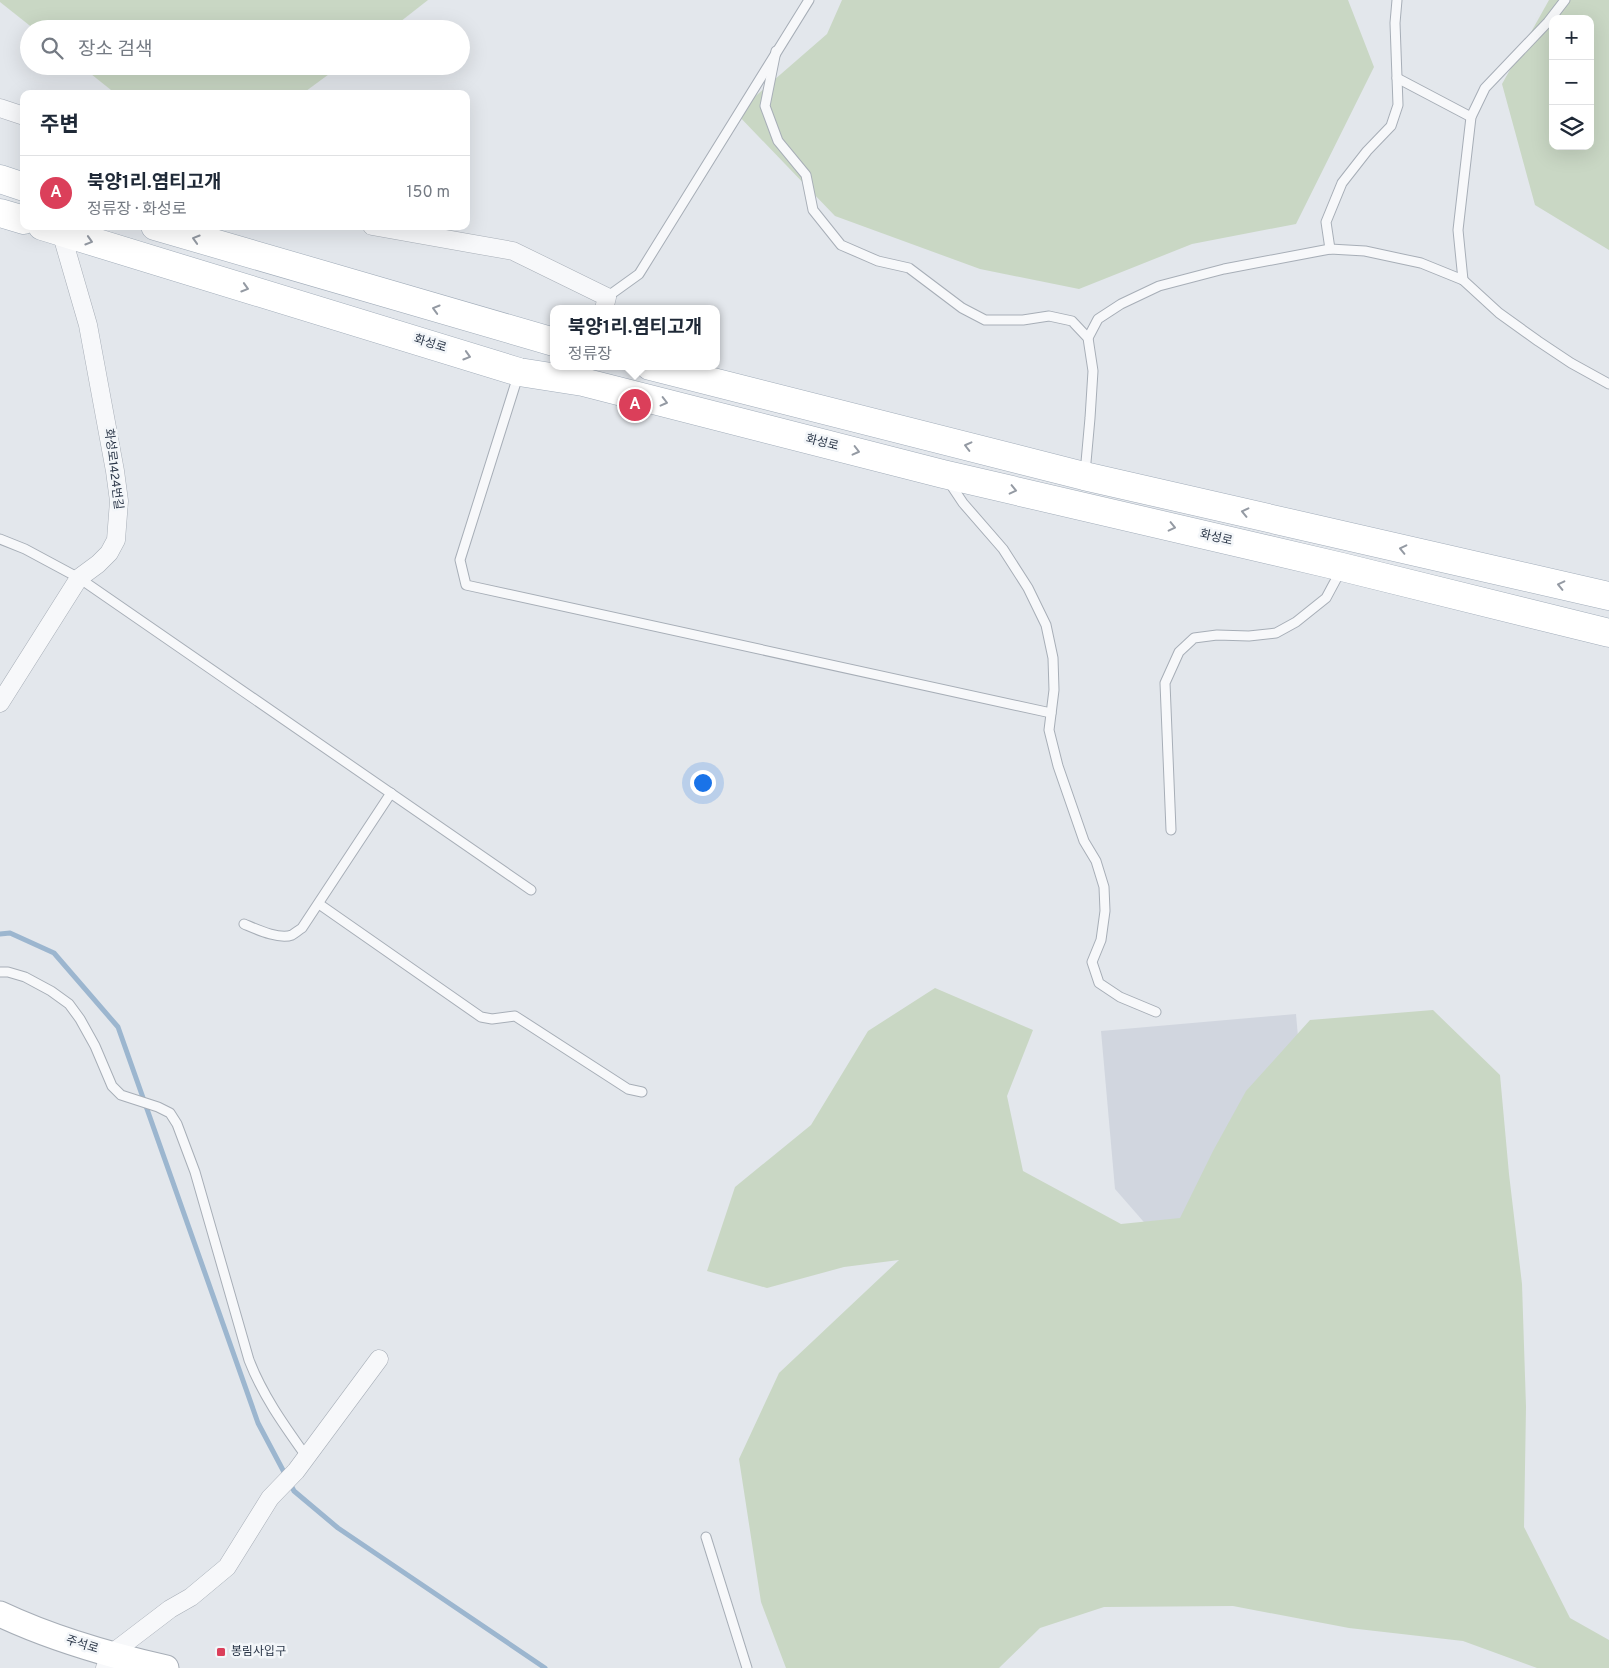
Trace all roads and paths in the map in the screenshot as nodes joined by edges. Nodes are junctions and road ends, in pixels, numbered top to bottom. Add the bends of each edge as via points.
1 (809, 0) edge
2 (1397, 0) edge
3 (1565, 0) edge
4 (776, 51) junction
5 (1397, 78) junction
6 (0, 108) edge
7 (20, 115) edge
8 (1471, 117) junction
9 (0, 179) edge
10 (20, 185) edge
11 (0, 213) edge
12 (20, 219) edge
13 (52, 230) edge
14 (55, 230) edge
15 (169, 230) edge
16 (395, 230) edge
17 (1330, 249) junction
18 (1463, 280) junction
19 (606, 303) edge
20 (1088, 338) junction
21 (550, 341) edge
22 (666, 370) edge
23 (519, 372) junction
24 (585, 374) edge
25 (1609, 384) edge
26 (943, 474) junction
27 (1084, 476) junction
28 (0, 539) edge
29 (1342, 567) junction
30 (79, 578) junction
31 (1609, 596) edge
32 (1609, 633) edge
33 (0, 703) edge
34 (1051, 713) junction
35 (391, 793) junction
36 (1171, 830) dead end
37 (531, 890) dead end
38 (318, 904) junction
39 (244, 924) dead end
40 (0, 972) edge
41 (1156, 1012) dead end
42 (642, 1092) dead end
43 (379, 1359) dead end
44 (301, 1464) junction
45 (706, 1537) dead end
46 (0, 1614) edge
47 (108, 1661) edge
48 (166, 1668) edge
49 (747, 1668) edge

1 - 4 lane
2 - 5 lane
3 - 8 lane via 1485,88
4 - 19 lane via 638,274
4 - 20 lane via 765,106 778,141 806,175 813,210 841,245 878,261 909,268 962,308 985,320 1049,316 1072,321
5 - 8 lane
5 - 17 lane via 1398,105 1391,126 1342,183 1326,222
6 - 7 street
8 - 18 lane via 1458,230
9 - 10 main road
11 - 12 main road
13 - 30 street, 화성로1424번길 via 92,343 119,502 113,547
14 -> 23 main road, 화성로
21 -> 15 main road
16 - 19 street via 513,251
17 - 18 lane via 1365,251 1421,263
17 - 20 lane via 1224,269 1159,286 1098,319
18 - 25 lane via 1499,313 1538,341
20 - 27 lane via 1093,371
27 -> 22 main road
23 - 24 main road, 화성로
23 - 34 lane via 460,560 466,585
24 -> 26 main road, 화성로
26 -> 29 main road, 화성로
26 - 34 lane via 1003,549 1046,624 1053,658
31 -> 27 main road
28 - 30 lane via 25,548
29 - 32 main road, 화성로
29 - 36 lane via 1326,598 1276,633 1194,638 1179,652 1165,682
30 - 33 street, 화성로1424번길
30 - 35 lane
34 - 41 lane via 1049,730 1058,766 1104,887 1101,940 1092,962 1098,983 1120,997
35 - 37 lane
35 - 38 lane
38 - 39 lane via 302,928 291,935 264,932
38 - 42 lane via 481,1016 492,1019 515,1016 628,1089
40 - 44 lane via 25,977 69,1004 95,1046 112,1086 121,1095 170,1113 177,1124 195,1172 249,1360
43 - 44 street
44 - 47 street via 270,1498 227,1567
45 - 49 lane
46 - 47 main road, 주석로
47 - 48 main road, 주석로

